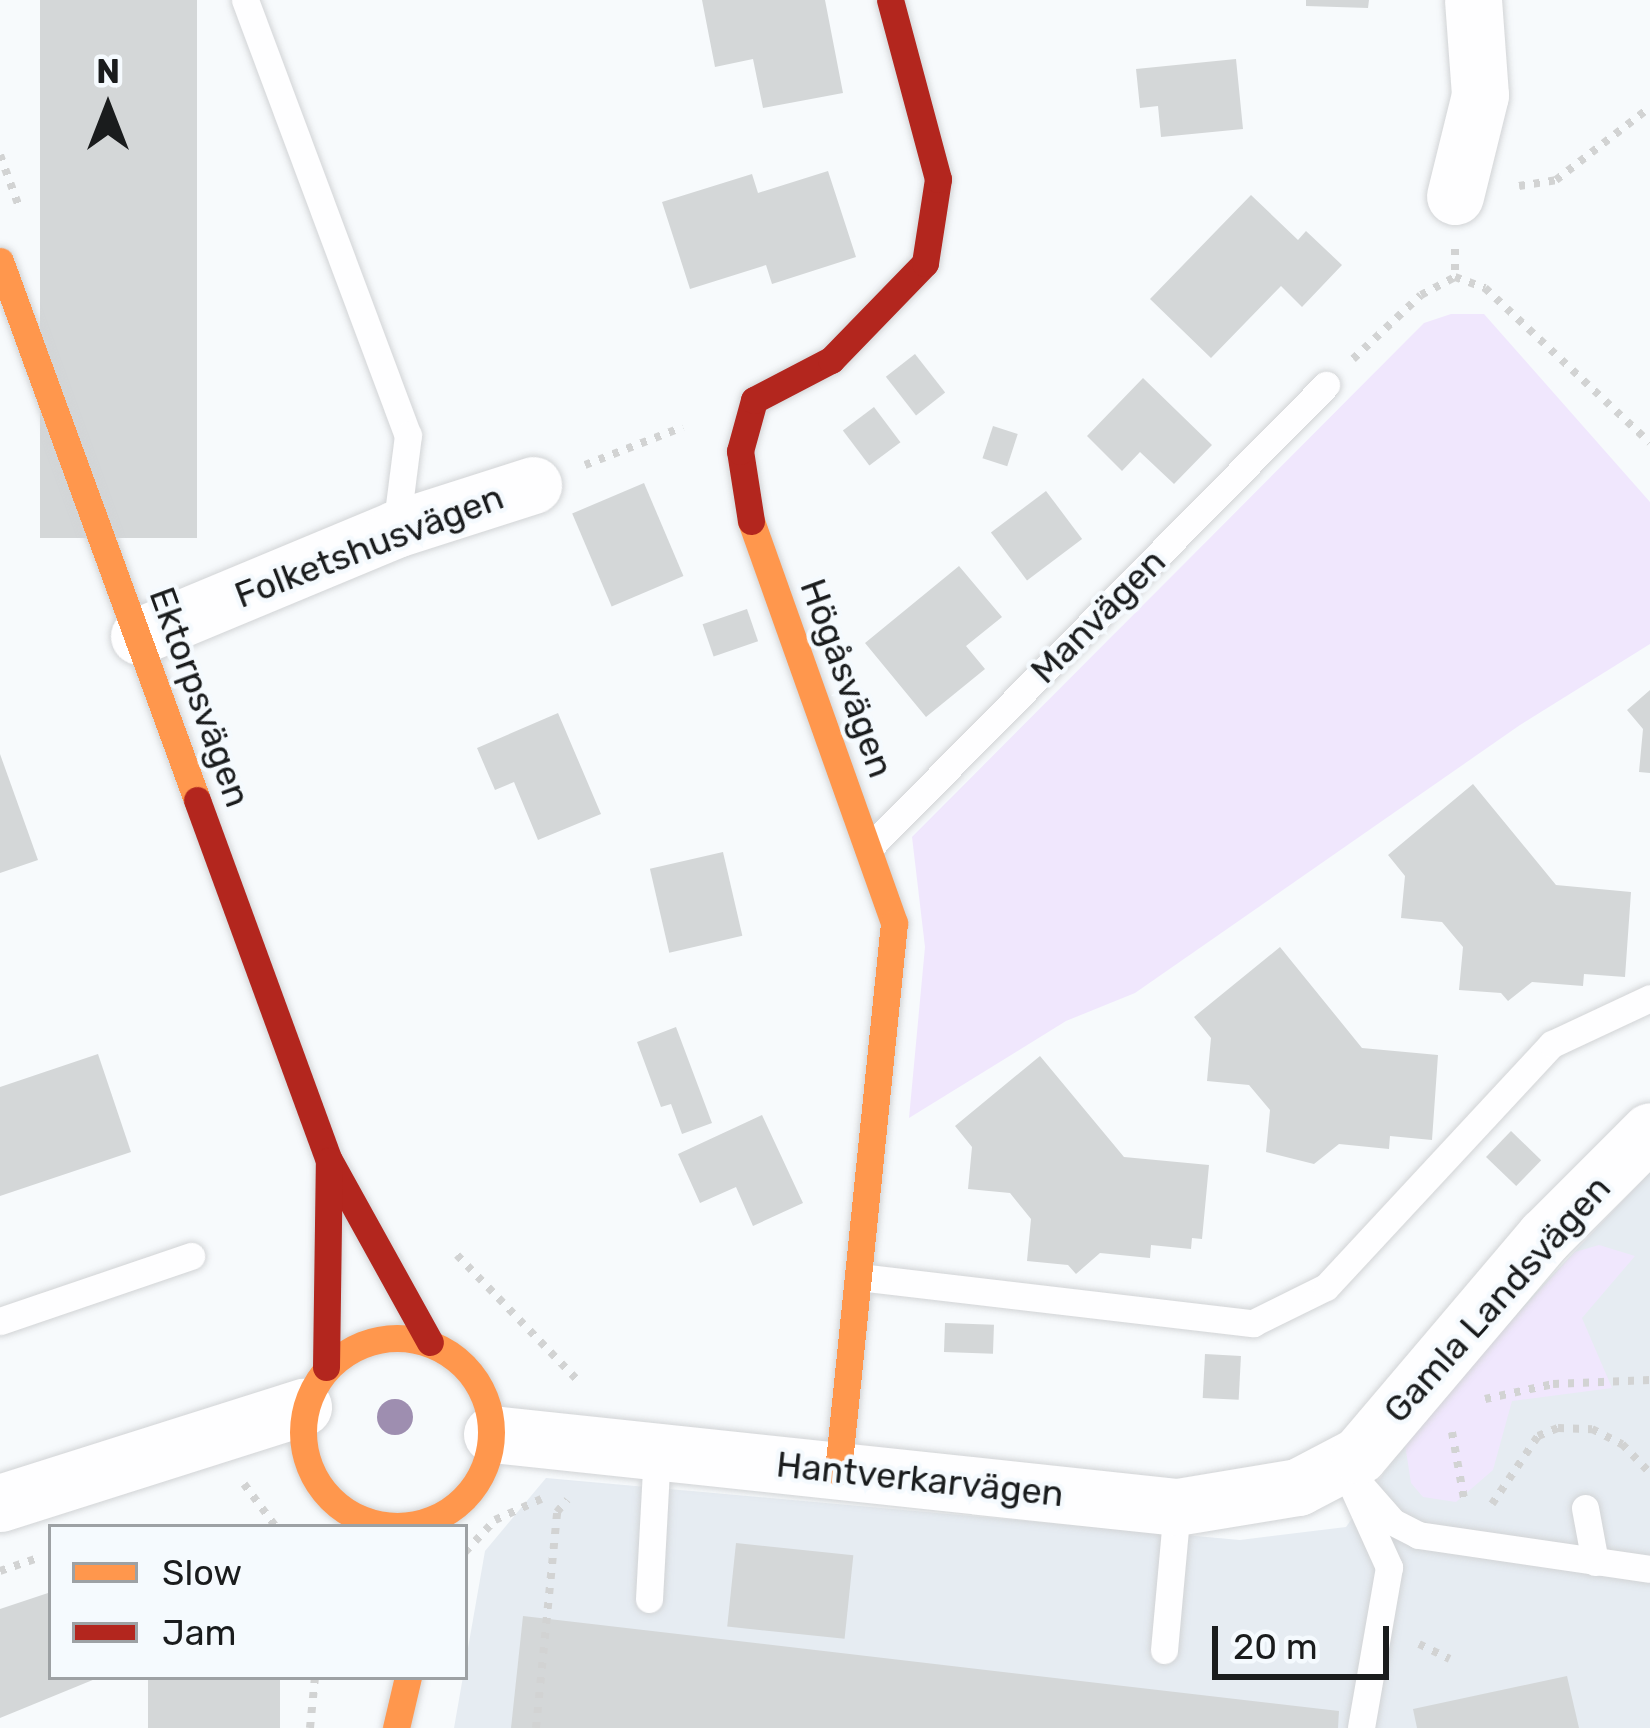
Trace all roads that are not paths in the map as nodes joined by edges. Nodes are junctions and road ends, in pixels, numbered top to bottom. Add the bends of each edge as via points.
1 (245, 0) edge
2 (890, 0) edge
3 (1473, 0) edge
4 (1455, 196) road end
5 (2, 274) edge
6 (1326, 385) road end
7 (533, 485) dead end
8 (396, 529) junction
9 (140, 636) junction
10 (871, 846) junction
11 (1650, 998) edge
12 (1650, 1131) edge
13 (329, 1160) junction
14 (191, 1256) dead end
15 (859, 1276) junction
16 (0, 1321) edge
17 (430, 1342) junction
18 (315, 1387) junction
19 (492, 1434) junction
20 (657, 1450) junction
21 (1342, 1464) junction
22 (838, 1471) junction
23 (0, 1504) edge
24 (1177, 1507) junction
25 (1585, 1508) dead end
26 (352, 1521) edge
27 (442, 1521) edge
28 (396, 1524) edge
29 (1595, 1562) junction
30 (1650, 1569) edge
31 (650, 1599) dead end
32 (1165, 1650) dead end
33 (382, 1680) edge
34 (407, 1680) edge
35 (386, 1728) edge
36 (396, 1728) edge
37 (1361, 1728) edge

1 - 8 lane via 408,435
2 - 10 street, Högåsvägen via 938,179 925,263 831,360 754,400 740,451 751,523
3 - 4 street via 1480,95
5 - 9 street, Ektorpsvägen
6 - 10 lane, Manvägen
7 - 8 street, Folketshusvägen
8 - 9 street, Folketshusvägen
9 - 13 street, Ektorpsvägen
10 - 15 street, Högåsvägen via 894,923
11 - 15 lane via 1563,1035 1326,1287 1253,1323
12 - 21 street, Gamla Landsvägen via 1424,1400
13 - 17 street, Ektorpsvägen
13 - 18 street, Ektorpsvägen
14 - 16 lane
15 - 22 street, Högåsvägen
17 - 18 street via 391,1336 356,1346
17 - 19 street via 463,1363 484,1396
18 - 23 street
18 - 26 street via 308,1466
19 - 20 street, Hantverkarvägen
19 - 27 street via 469,1494
20 - 22 street, Hantverkarvägen
20 - 31 lane
21 - 24 street, Hantverkarvägen via 1279,1492
21 - 29 lane via 1393,1522 1461,1546
21 - 37 lane via 1389,1567
22 - 24 street, Hantverkarvägen
24 - 32 lane
25 - 29 lane
27 - 28 street
29 - 30 lane
33 - 35 street
34 - 36 street

